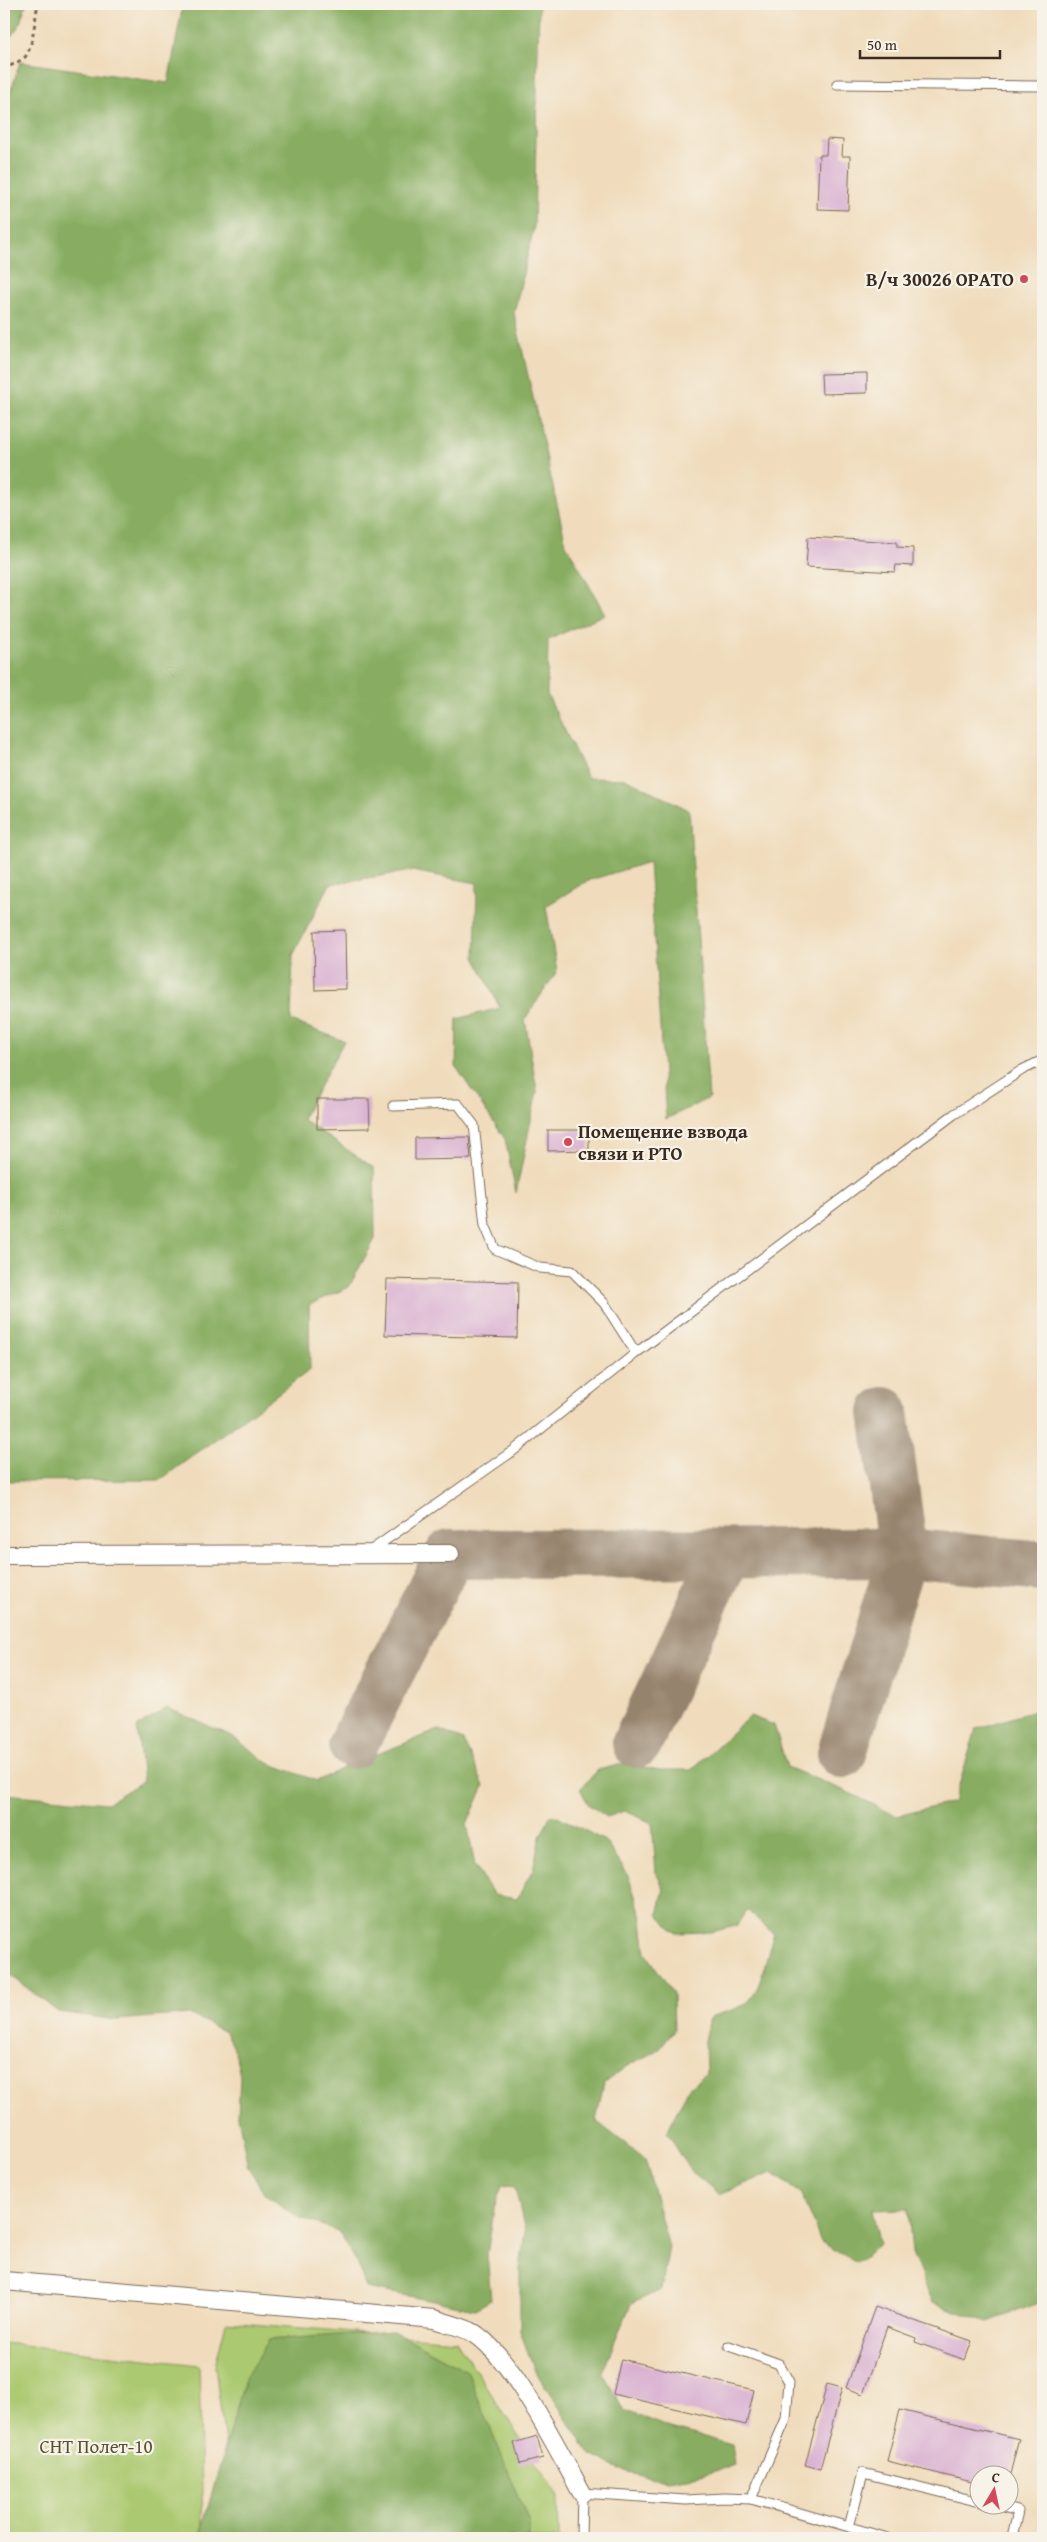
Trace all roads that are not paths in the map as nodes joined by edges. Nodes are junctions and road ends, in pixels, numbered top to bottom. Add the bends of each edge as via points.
1 (837, 84) dead end
2 (1043, 86) edge
3 (1043, 1060) edge
4 (392, 1106) dead end
5 (636, 1353) junction
6 (366, 1554) junction
7 (450, 1554) dead end
8 (4, 1555) edge
9 (4, 2281) edge
10 (729, 2346) dead end
11 (582, 2493) junction
12 (751, 2499) junction
13 (970, 2500) edge
14 (1017, 2514) edge
15 (849, 2527) junction
16 (581, 2538) edge
17 (888, 2538) edge
18 (1012, 2538) edge

1 - 2 lane
3 - 5 lane via 953,1115
4 - 5 lane via 458,1104 474,1125 485,1225 495,1249 540,1268 572,1271 604,1303
5 - 6 lane via 513,1451
6 - 7 street
6 - 8 street
9 - 11 street via 434,2319 471,2332 498,2354 539,2416
10 - 12 lane via 779,2364 789,2382 786,2419
11 - 12 lane via 686,2500
11 - 16 lane
12 - 15 lane
13 - 15 lane via 863,2473
14 - 18 lane
15 - 17 lane

